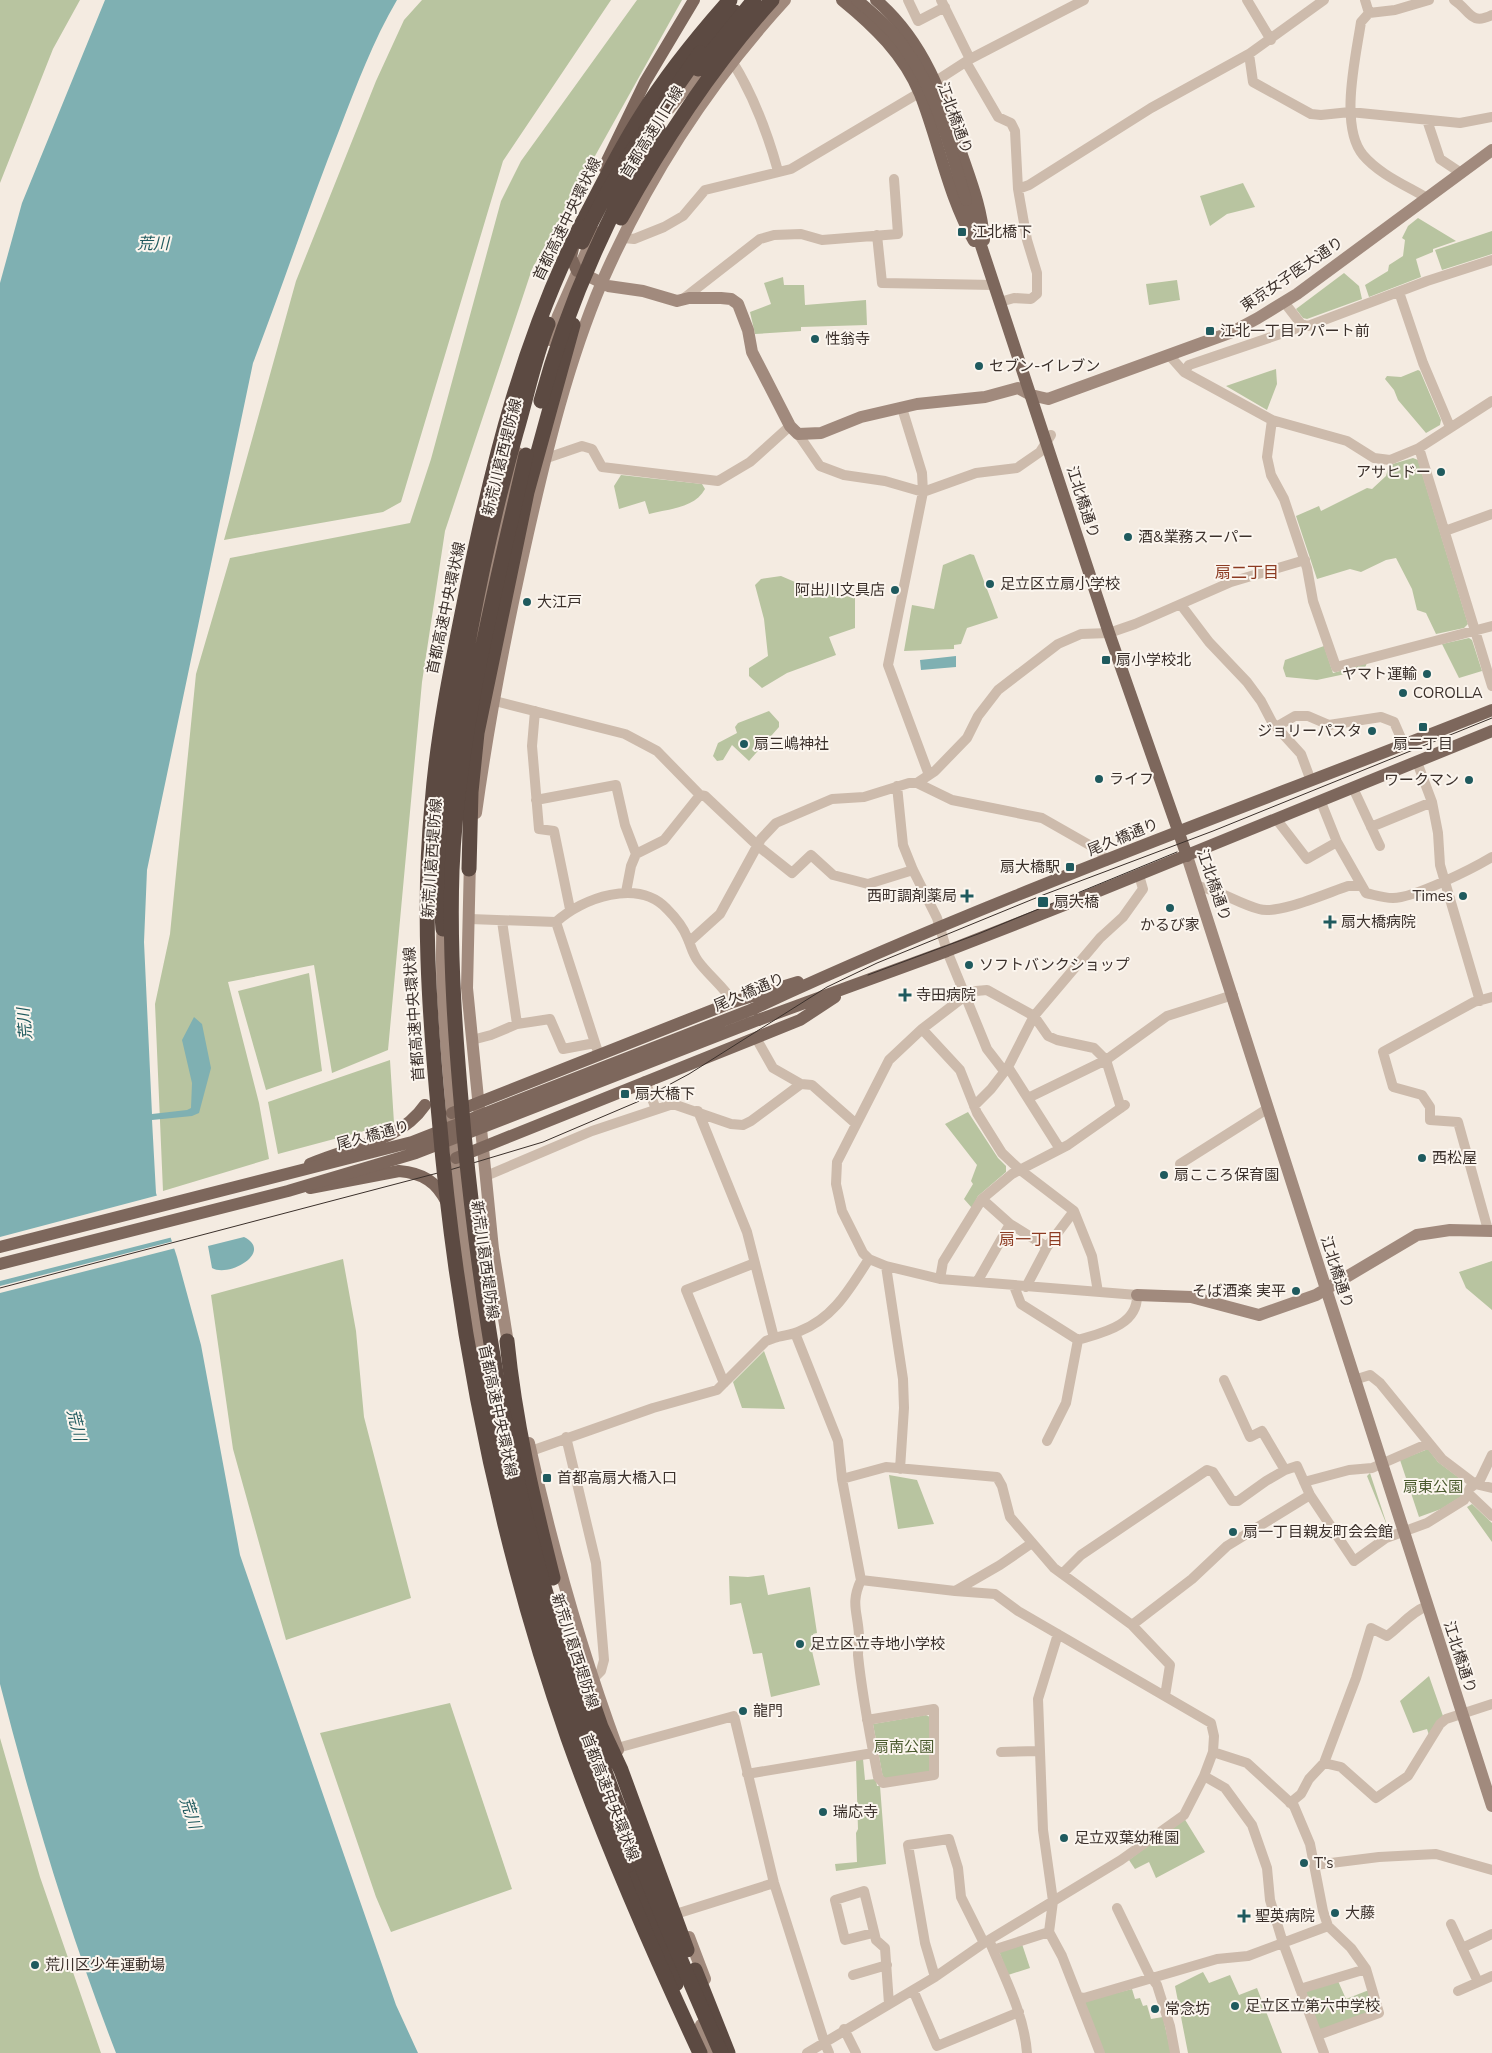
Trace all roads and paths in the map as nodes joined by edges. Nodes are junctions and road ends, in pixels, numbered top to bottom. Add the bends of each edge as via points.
1 (694, 0) edge
2 (730, 0) edge
3 (746, 0) edge
4 (754, 0) edge
5 (764, 0) edge
6 (772, 0) edge
7 (785, 0) edge
8 (842, 0) edge
9 (858, 0) edge
10 (908, 0) edge
11 (1084, 0) edge
12 (1247, 0) edge
13 (1324, 0) edge
14 (1364, 0) edge
15 (1429, 0) edge
16 (1454, 0) edge
17 (880, 3) edge
18 (943, 4) edge
19 (1369, 13) junction
20 (1492, 15) edge
21 (866, 19) junction
22 (1271, 40) junction
23 (700, 53) junction
24 (1249, 54) junction
25 (968, 60) junction
26 (732, 61) junction
27 (936, 81) junction
28 (919, 93) junction
29 (1350, 112) junction
30 (1492, 118) edge
31 (1427, 120) junction
32 (1492, 150) edge
33 (778, 171) junction
34 (1461, 173) junction
35 (894, 179) dead end
36 (1018, 189) junction
37 (1427, 198) junction
38 (580, 227) junction
39 (877, 235) junction
40 (624, 238) junction
41 (1492, 260) edge
42 (986, 263) junction
43 (577, 271) junction
44 (602, 283) junction
45 (994, 285) junction
46 (1399, 292) junction
47 (582, 297) junction
48 (683, 299) junction
49 (1000, 302) junction
50 (1284, 302) junction
51 (1304, 326) junction
52 (1169, 355) junction
53 (1184, 372) junction
54 (1031, 395) junction
55 (541, 401) junction
56 (1492, 401) edge
57 (902, 408) junction
58 (1272, 420) junction
59 (1450, 427) junction
60 (794, 430) junction
61 (1049, 439) junction
62 (1419, 448) junction
63 (544, 460) junction
64 (923, 492) junction
65 (1492, 514) edge
66 (1445, 531) junction
67 (1305, 560) junction
68 (487, 587) junction
69 (1181, 605) junction
70 (1492, 626) edge
71 (1476, 632) junction
72 (1109, 633) junction
73 (1492, 686) edge
74 (495, 701) junction
75 (1492, 710) edge
76 (535, 711) junction
77 (1276, 727) junction
78 (1492, 731) edge
79 (1404, 745) junction
80 (1418, 762) junction
81 (929, 775) junction
82 (1312, 781) junction
83 (917, 783) junction
84 (897, 786) junction
85 (1353, 788) junction
86 (700, 795) junction
87 (536, 800) junction
88 (1321, 802) junction
89 (1432, 802) junction
90 (1277, 820) junction
91 (1372, 827) junction
92 (1177, 832) junction
93 (1337, 842) junction
94 (758, 846) junction
95 (1380, 846) dead end
96 (636, 854) junction
97 (1187, 856) junction
98 (1492, 857) edge
99 (1106, 861) junction
100 (469, 869) junction
101 (913, 870) junction
102 (439, 874) junction
103 (1139, 875) junction
104 (1445, 880) junction
105 (1197, 886) junction
106 (1360, 886) junction
107 (626, 892) junction
108 (570, 909) junction
109 (432, 911) junction
110 (470, 919) junction
111 (502, 921) junction
112 (556, 922) junction
113 (940, 927) junction
114 (443, 929) junction
115 (689, 942) junction
116 (947, 951) junction
117 (829, 974) junction
118 (848, 988) junction
119 (1233, 995) junction
120 (965, 996) junction
121 (1492, 997) edge
122 (1480, 1000) junction
123 (733, 1002) junction
124 (756, 1014) junction
125 (1034, 1016) junction
126 (517, 1024) junction
127 (922, 1029) junction
128 (756, 1038) junction
129 (472, 1040) junction
130 (597, 1049) junction
131 (1106, 1060) junction
132 (1006, 1069) junction
133 (645, 1081) junction
134 (801, 1084) junction
135 (1028, 1098) junction
136 (477, 1103) junction
137 (974, 1106) junction
138 (656, 1109) junction
139 (1267, 1109) junction
140 (698, 1111) junction
141 (452, 1113) junction
142 (856, 1123) junction
143 (483, 1147) junction
144 (1060, 1149) junction
145 (456, 1158) junction
146 (1180, 1164) dead end
147 (1019, 1169) junction
148 (285, 1175) junction
149 (486, 1176) junction
150 (288, 1191) junction
151 (982, 1199) junction
152 (1074, 1211) junction
153 (1010, 1224) junction
154 (1490, 1230) edge
155 (0, 1247) edge
156 (1048, 1247) junction
157 (869, 1259) junction
158 (755, 1263) junction
159 (0, 1264) edge
160 (886, 1266) junction
161 (940, 1279) junction
162 (977, 1282) junction
163 (1014, 1286) junction
164 (1026, 1287) junction
165 (1326, 1290) junction
166 (1098, 1292) junction
167 (1137, 1295) junction
168 (795, 1333) junction
169 (774, 1338) junction
170 (1078, 1340) junction
171 (507, 1341) junction
172 (482, 1358) junction
173 (1224, 1380) dead end
174 (1354, 1380) junction
175 (724, 1383) junction
176 (484, 1411) junction
177 (566, 1437) junction
178 (1047, 1442) dead end
179 (1430, 1443) junction
180 (531, 1451) junction
181 (1492, 1455) edge
182 (1381, 1464) junction
183 (900, 1469) junction
184 (1285, 1470) junction
185 (503, 1474) junction
186 (842, 1479) junction
187 (1304, 1482) junction
188 (1475, 1484) junction
189 (1492, 1488) edge
190 (1469, 1494) junction
191 (1310, 1495) junction
192 (1492, 1516) edge
193 (1403, 1531) junction
194 (1032, 1543) junction
195 (1062, 1574) junction
196 (861, 1580) junction
197 (955, 1591) junction
198 (1427, 1606) junction
199 (1132, 1625) junction
200 (1058, 1634) junction
201 (593, 1679) junction
202 (1165, 1696) junction
203 (1492, 1704) edge
204 (1461, 1714) junction
205 (868, 1720) junction
206 (617, 1748) junction
207 (1039, 1751) junction
208 (1000, 1752) dead end
209 (1213, 1752) junction
210 (873, 1753) junction
211 (593, 1755) junction
212 (1324, 1763) junction
213 (747, 1774) junction
214 (1204, 1776) junction
215 (1290, 1803) junction
216 (1492, 1806) edge
217 (1315, 1865) junction
218 (1492, 1870) edge
219 (774, 1883) junction
220 (1053, 1901) junction
221 (1117, 1908) dead end
222 (679, 1913) junction
223 (1451, 1924) dead end
224 (1328, 1926) junction
225 (1049, 1932) junction
226 (873, 1933) junction
227 (1492, 1934) edge
228 (989, 1944) junction
229 (1283, 1944) junction
230 (1462, 1948) junction
231 (886, 1966) junction
232 (1366, 1969) junction
233 (853, 1975) dead end
234 (1492, 1976) edge
235 (935, 1977) junction
236 (1153, 1979) junction
237 (1478, 1982) junction
238 (1300, 1989) junction
239 (913, 1990) junction
240 (1458, 1991) dead end
241 (1078, 1997) junction
242 (889, 2004) junction
243 (1019, 2012) junction
244 (844, 2029) junction
245 (1318, 2035) junction
246 (824, 2041) junction
247 (701, 2053) edge
248 (713, 2053) edge
249 (721, 2053) edge
250 (728, 2053) edge
251 (735, 2053) edge
252 (807, 2053) edge
253 (830, 2053) edge
254 (856, 2053) edge
255 (1027, 2053) edge
256 (1100, 2053) edge
257 (1175, 2053) edge
258 (1324, 2053) edge

1 - 43 main road via 645,82 593,192 572,250 571,257
2 - 38 highway, 首都高速中央環状線 via 658,90 625,142
3 - 23 highway, 首都高速川口線
4 - 55 highway, 首都高速中央環状線, bridge via 684,88 635,169 576,295
5 - 43 main road, 新荒川葛西堤防線 via 659,120 622,178
6 - 47 highway, 首都高速川口線, bridge via 725,55 669,135 621,217
7 - 26 main road, 新荒川葛西堤防線
8 - 21 main road
9 - 42 main road, 江北橋通り, bridge via 896,36 924,79
10 - 18 street via 918,21
11 - 25 street
12 - 22 street
13 - 22 street
14 - 19 street
15 - 19 street
16 - 20 street via 1475,19 1483,20
17 - 21 street
17 - 27 main road via 914,41
18 - 25 street
19 - 29 street via 1361,22
21 - 28 main road via 897,54
22 - 24 street
23 - 38 highway, 首都高速川口線, bridge via 630,146
23 - 102 highway, bridge via 651,122 601,203 565,280 541,342 507,464 479,586 452,735
24 - 29 street via 1253,82 1300,110 1321,115
24 - 36 street via 1151,108
25 - 27 street
25 - 36 street via 998,117 1012,123
26 - 33 street via 748,86 767,130
26 - 40 main road, 新荒川葛西堤防線 via 677,142
27 - 42 main road via 982,216
28 - 33 street via 791,169
28 - 42 main road via 962,220
29 - 31 street
29 - 37 street via 1362,154 1390,178
30 - 31 street via 1460,123
31 - 34 street via 1440,159
32 - 34 main road, 東京女子医大通り
33 - 40 street via 705,190 683,216 634,239
34 - 37 main road, 東京女子医大通り
35 - 39 street via 898,234
36 - 49 street via 1037,273 1037,294 1031,299 1014,298
37 - 50 main road, 東京女子医大通り
38 - 247 highway, 首都高速中央環状線, bridge via 542,312 511,402 495,459 448,679 438,742 427,866 426,936 430,998 445,1187 459,1296 481,1420 507,1534 535,1637 585,1784 644,1930
39 - 45 street via 882,283
39 - 48 street via 822,240 801,234 760,239
40 - 44 main road, 新荒川葛西堤防線
41 - 46 street
42 - 45 main road, 江北橋通り
43 - 44 main road
43 - 68 main road, 新荒川葛西堤防線 via 542,363
44 - 48 main road via 677,301
44 - 63 main road, 新荒川葛西堤防線 via 568,377
45 - 49 main road, 江北橋通り
46 - 51 street
46 - 59 street via 1423,363
47 - 55 highway, 首都高速中央環状線, bridge
47 - 100 highway via 563,355 527,492 477,734 470,792
48 - 60 main road via 721,298 738,304 752,352
49 - 54 main road, 江北橋通り
50 - 51 street
50 - 52 main road, 東京女子医大通り via 1232,332
51 - 53 street via 1189,365
52 - 53 street
52 - 54 main road, 東京女子医大通り via 1048,399
53 - 58 street
54 - 57 main road, 東京女子医大通り via 1018,388 985,397
54 - 61 main road, 江北橋通り
55 - 249 highway, 首都高速中央環状線, bridge via 478,674 457,806 452,868 453,988 470,1194 492,1357 516,1478 543,1581 623,1821
56 - 59 street
57 - 60 main road, 東京女子医大通り via 861,418 821,433
57 - 64 street via 922,473
58 - 62 street via 1347,441 1374,458 1390,460
58 - 67 street via 1267,457
59 - 62 street
60 - 63 street via 718,481 602,467 592,449 582,446
60 - 64 street via 820,466 844,475 885,481
61 - 64 street via 1040,452 1017,468 976,473
61 - 72 main road, 江北橋通り
62 - 66 street
63 - 74 main road, 新荒川葛西堤防線 via 514,593
64 - 81 street via 888,665
65 - 66 street
66 - 71 street
67 - 69 street via 1231,582
67 - 71 street via 1313,601 1336,667 1442,637
68 - 109 main road via 477,594 470,608 454,680 437,805
68 - 114 main road, 新荒川葛西堤防線 via 458,745
69 - 72 street
69 - 77 street via 1209,642 1247,682
70 - 71 street
71 - 73 street
72 - 81 street via 1081,634 1058,644 998,690 978,716 967,738
72 - 92 main road, 江北橋通り
74 - 76 street
74 - 100 main road, 新荒川葛西堤防線
75 - 79 main road, 尾久橋通り
76 - 86 street via 633,738 660,754
76 - 87 street via 532,746
77 - 79 street via 1295,716 1314,717 1329,725 1381,717 1394,722
77 - 82 street via 1301,754
78 - 80 main road, 尾久橋通り
79 - 82 main road, 尾久橋通り
80 - 85 main road, 尾久橋通り
80 - 89 street
81 - 83 street
82 - 92 main road, 尾久橋通り
83 - 84 street
83 - 99 street via 952,800 1042,818 1100,850
84 - 94 street via 864,797 832,798 805,809 776,823
84 - 101 street via 903,845
85 - 88 main road, 尾久橋通り
85 - 91 street
86 - 94 street via 705,796
86 - 96 street via 664,840
87 - 96 street via 616,785
87 - 108 street via 539,829 554,831
88 - 90 main road, 尾久橋通り
88 - 93 street
89 - 91 street
89 - 104 street
90 - 93 street via 1307,859
90 - 97 main road, 尾久橋通り
91 - 95 street
92 - 97 main road, 江北橋通り
92 - 99 main road, 尾久橋通り
93 - 106 street
94 - 101 street via 792,873 811,855 833,875 868,884
94 - 115 street via 720,914
96 - 107 street
97 - 103 main road, 尾久橋通り
97 - 105 main road, 江北橋通り
98 - 104 street
99 - 113 main road, 尾久橋通り
100 - 110 main road, 新荒川葛西堤防線
101 - 113 street
102 - 109 highway
102 - 114 highway
103 - 116 main road, 尾久橋通り
103 - 125 street via 1143,889
104 - 106 street via 1394,898 1366,893
104 - 122 street
105 - 106 street via 1260,910 1276,911 1348,886
105 - 119 main road, 江北橋通り
107 - 108 street via 596,898
107 - 115 street via 660,903 679,924
108 - 112 street
109 - 148 main road, bridge via 430,1097 410,1122 389,1136
110 - 111 street
110 - 129 main road, 新荒川葛西堤防線 via 467,988
111 - 112 street
111 - 126 street
112 - 130 street
113 - 116 street
113 - 117 main road, 尾久橋通り
114 - 141 main road, 新荒川葛西堤防線 via 444,1008
115 - 123 street via 697,959
116 - 118 main road, 尾久橋通り
116 - 120 street
117 - 123 main road
117 - 124 main road, 尾久橋通り
118 - 124 main road, 尾久橋通り
118 - 128 main road via 800,1020
119 - 131 street via 1168,1016
119 - 139 main road, 江北橋通り
120 - 125 street via 987,990
120 - 127 street
120 - 132 street via 987,1048
121 - 122 street
122 - 154 street via 1383,1052 1393,1087 1422,1094 1430,1107 1430,1120 1458,1122
123 - 130 main road
124 - 148 main road, 尾久橋通り, bridge via 412,1142
124 - 150 main road, 尾久橋通り, bridge via 452,1141
125 - 131 street via 1048,1036 1094,1048
125 - 132 street
126 - 129 street
126 - 130 street via 550,1019 563,1049
127 - 137 street via 960,1070
127 - 142 street via 889,1060
128 - 133 main road
128 - 134 street via 773,1068
129 - 136 main road, 新荒川葛西堤防線
130 - 136 main road
131 - 135 street
131 - 144 street via 1123,1107
132 - 135 street
132 - 137 street
133 - 138 street
133 - 143 main road
134 - 140 street via 743,1124 732,1124
134 - 142 street via 812,1085
135 - 144 street
136 - 141 main road
136 - 143 main road, 新荒川葛西堤防線
137 - 147 street via 1002,1153
138 - 140 street via 673,1104
138 - 149 street via 592,1131
139 - 146 street
139 - 165 main road, 江北橋通り
140 - 158 street via 747,1232
141 - 145 main road, 新荒川葛西堤防線
142 - 157 street via 837,1162 836,1184 842,1211
143 - 145 main road
143 - 149 main road, 新荒川葛西堤防線
144 - 147 street
145 - 172 main road, 新荒川葛西堤防線
147 - 151 street
147 - 152 street
148 - 155 main road, 尾久橋通り, bridge
149 - 171 main road, 新荒川葛西堤防線
150 - 159 main road, 尾久橋通り, bridge
150 - 176 main road, bridge via 336,1185 399,1171 411,1172 435,1184 450,1208 456,1235
151 - 153 street
151 - 161 street via 944,1262
152 - 156 street
152 - 166 street via 1092,1256
153 - 156 street
153 - 162 street
154 - 165 main road via 1450,1230 1417,1235
156 - 164 street
157 - 160 street
157 - 168 street via 843,1299 823,1319
158 - 169 street
158 - 175 street via 686,1290
160 - 161 street
160 - 183 street via 903,1379
161 - 162 street
162 - 163 street
163 - 164 street
163 - 170 street via 1021,1304
164 - 166 street
165 - 167 main road via 1259,1315 1191,1298
165 - 174 main road, 江北橋通り
166 - 167 street
167 - 170 street via 1137,1304 1130,1318 1115,1328
168 - 169 street
168 - 186 street via 838,1441
169 - 175 street via 766,1341
170 - 178 street via 1066,1403
171 - 180 main road, 新荒川葛西堤防線
171 - 250 highway, bridge via 512,1397 553,1578 601,1727 621,1770
172 - 185 highway
172 - 211 main road, 新荒川葛西堤防線 via 536,1582
173 - 184 street via 1250,1437 1262,1431
174 - 179 street via 1370,1376 1380,1383
174 - 182 main road, 江北橋通り
175 - 177 street via 718,1390
176 - 185 highway
176 - 211 main road via 522,1567 558,1686 577,1736
177 - 180 street
177 - 201 street via 596,1563 604,1660 601,1671
179 - 182 street
179 - 188 street via 1442,1459
180 - 201 main road, 新荒川葛西堤防線 via 563,1579
181 - 188 street
182 - 187 street
182 - 193 main road, 江北橋通り
183 - 186 street via 886,1466
183 - 194 street via 997,1477 1010,1517
184 - 187 street via 1297,1466
184 - 195 street via 1238,1501 1232,1501 1213,1472 1207,1470 1081,1555
185 - 247 highway, bridge via 532,1584 579,1734
186 - 196 street
187 - 191 street
188 - 189 street
188 - 190 street
190 - 192 street
190 - 193 street via 1435,1519
191 - 193 street via 1354,1561 1386,1538
191 - 199 street via 1227,1546 1192,1579
193 - 198 main road, 江北橋通り
194 - 195 street
194 - 197 street via 1000,1566
195 - 199 street
196 - 197 street
196 - 205 street via 853,1603
197 - 200 street via 995,1594
198 - 204 main road, 江北橋通り
198 - 212 street via 1415,1610 1388,1636 1371,1628
199 - 202 street via 1170,1665
200 - 202 street
200 - 207 street via 1038,1699
201 - 206 main road, 新荒川葛西堤防線
202 - 209 street via 1211,1723
203 - 204 street
204 - 212 street via 1440,1724 1408,1776 1376,1798 1341,1768
204 - 216 main road, 江北橋通り
205 - 210 street
205 - 210 street via 934,1709 934,1774 883,1783 878,1777
206 - 211 street
206 - 213 street via 734,1716
206 - 222 main road, 新荒川葛西堤防線
207 - 208 street
207 - 220 street via 1043,1830
209 - 214 street
209 - 215 street via 1247,1763
210 - 213 street
211 - 248 main road, 新荒川葛西堤防線 via 637,1871
212 - 215 street via 1308,1779 1301,1794
213 - 219 street
214 - 220 street via 1184,1815 1121,1860
214 - 229 street via 1225,1788 1252,1825 1267,1868 1270,1900
215 - 217 street via 1310,1844
217 - 218 street via 1436,1854
217 - 224 street via 1322,1911
219 - 222 street
219 - 246 street
220 - 225 street
220 - 228 street
221 - 236 street
222 - 251 main road, 新荒川葛西堤防線
223 - 230 street
224 - 229 street
224 - 232 street via 1351,1948
225 - 228 street
225 - 241 street
226 - 226 street via 845,1940 835,1900 864,1891
226 - 231 street via 885,1948
227 - 230 street
228 - 235 street
228 - 235 street via 961,1897 958,1868 949,1839 908,1845 925,1943
228 - 243 street
229 - 236 street via 1248,1956 1216,1959
229 - 238 street
230 - 237 street
231 - 233 street
231 - 242 street
232 - 238 street
232 - 245 street via 1379,2013
234 - 237 street
235 - 239 street
236 - 241 street
236 - 257 street via 1170,2026
237 - 240 street
238 - 245 street
239 - 242 street
239 - 243 street via 937,2046
241 - 256 street
242 - 244 street
243 - 255 street via 1026,2034
244 - 246 street
244 - 254 street
245 - 258 street
246 - 252 street
246 - 253 street

